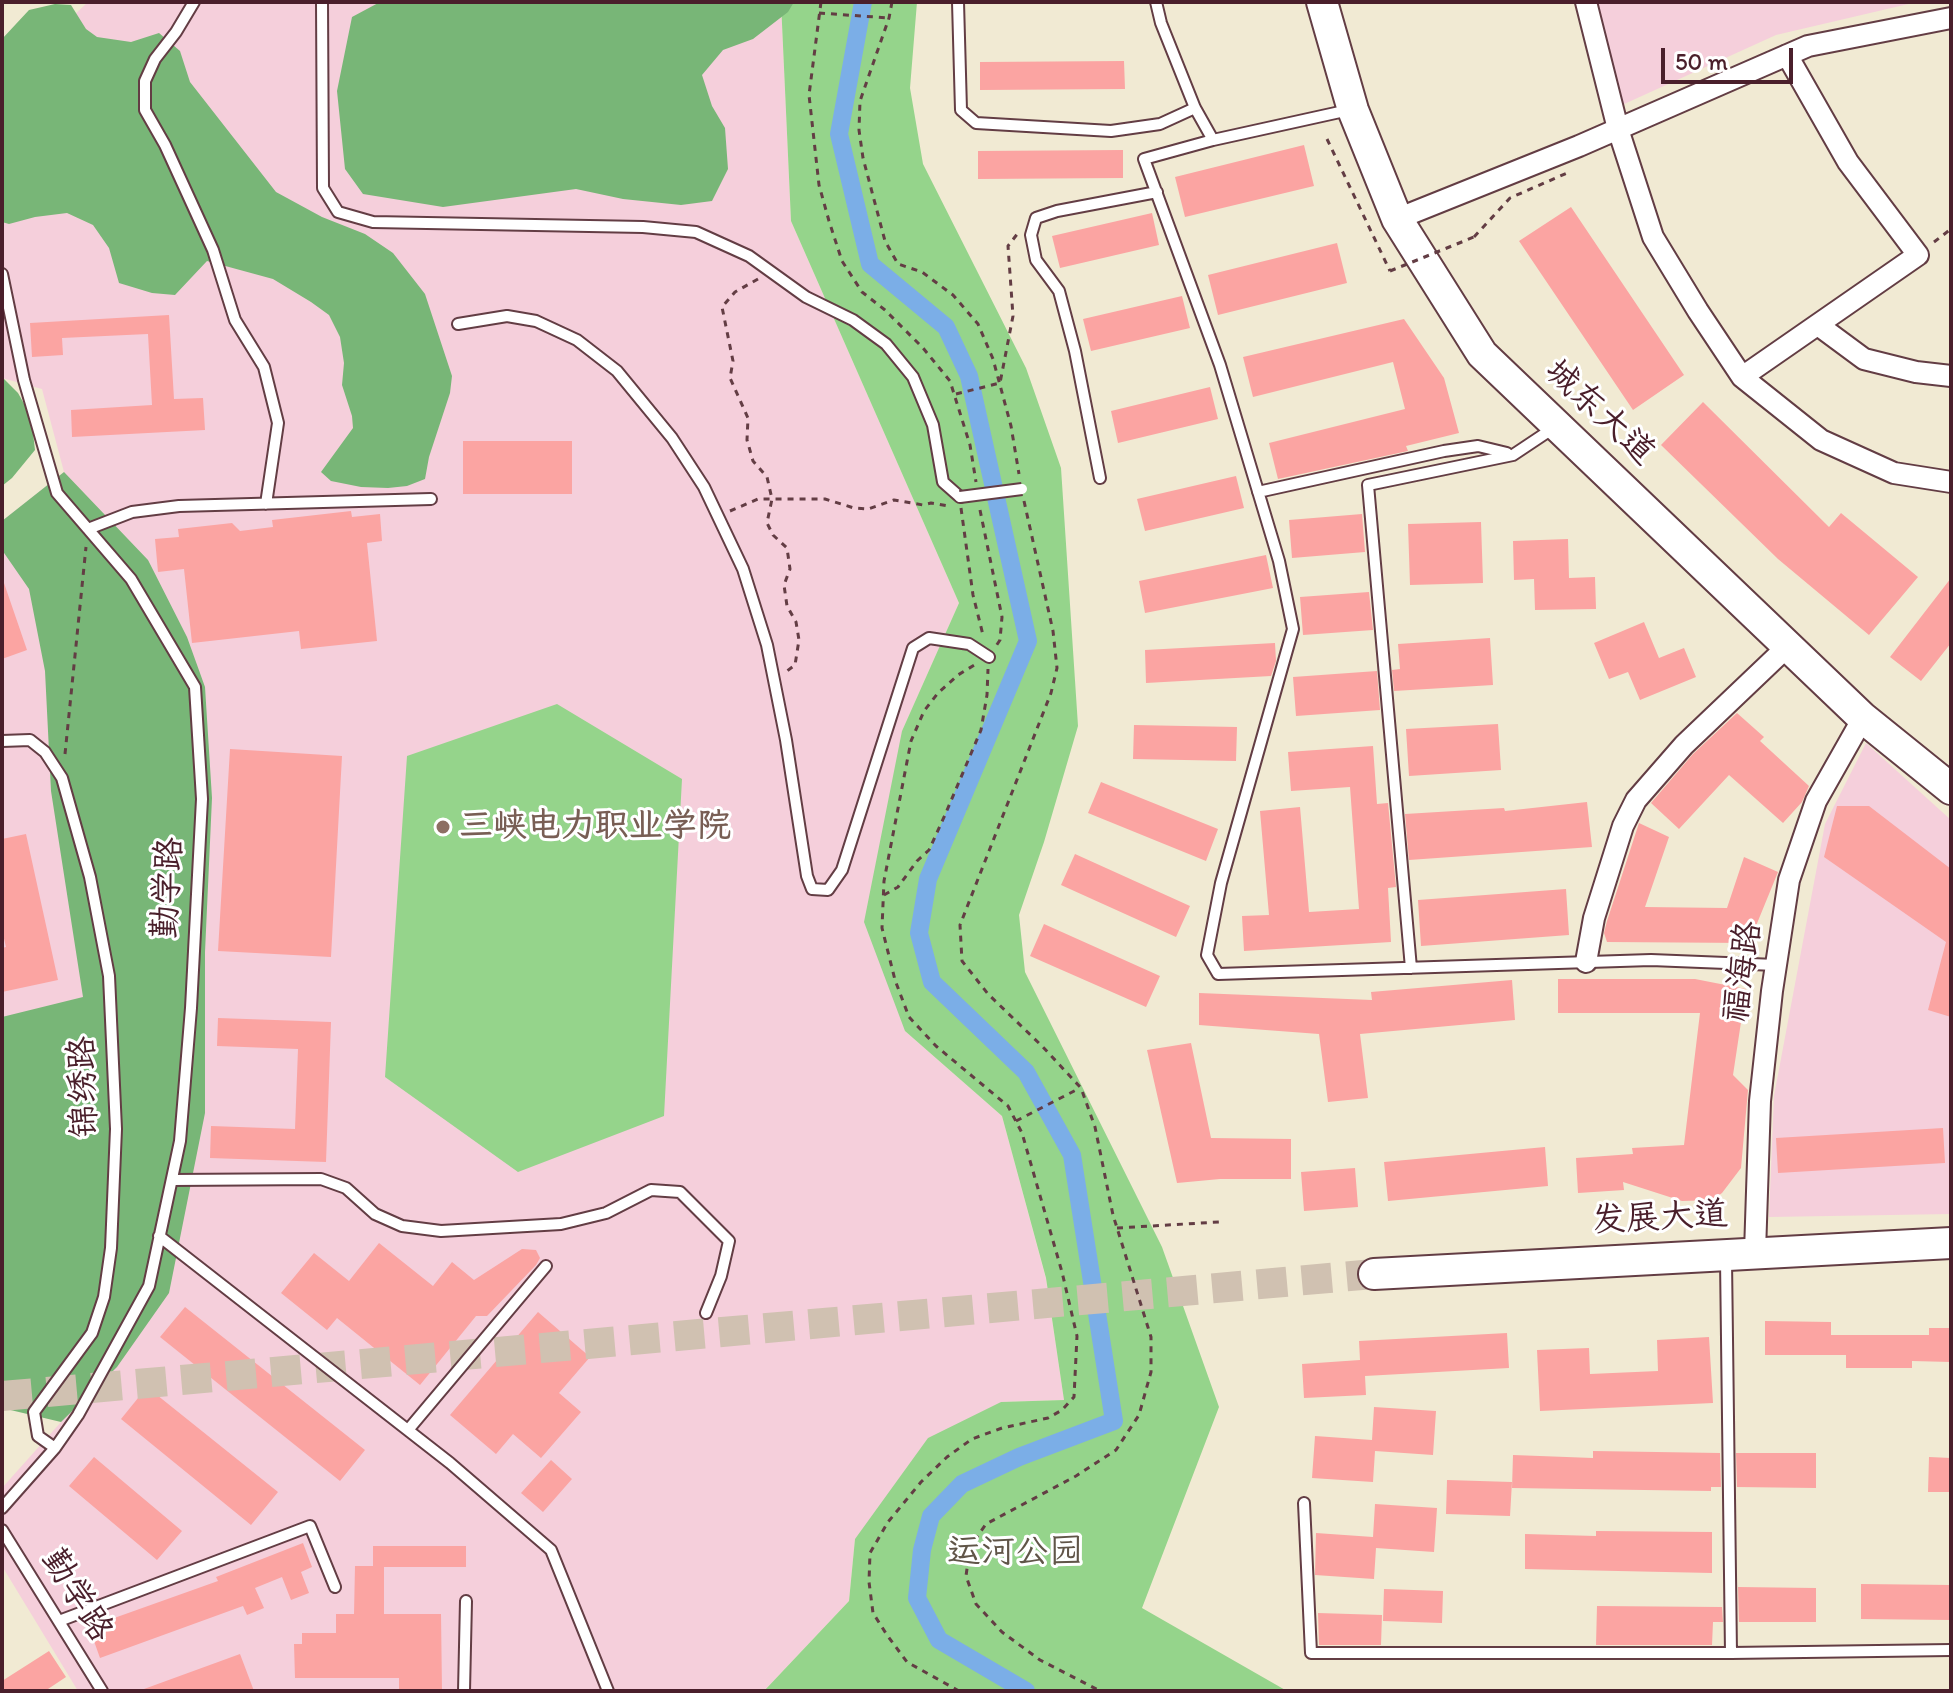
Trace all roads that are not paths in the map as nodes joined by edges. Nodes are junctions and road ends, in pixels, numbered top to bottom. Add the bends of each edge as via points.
1 (194, 2) edge
2 (322, 2) edge
3 (958, 2) edge
4 (1156, 2) edge
5 (1322, 2) edge
6 (1340, 2) edge
7 (1586, 2) edge
8 (1948, 13) edge
9 (1787, 55) junction
10 (1195, 108) junction
11 (1353, 110) junction
12 (1618, 129) junction
13 (1213, 140) junction
14 (1157, 192) junction
15 (1405, 216) junction
16 (2, 274) edge
17 (458, 324) dead end
18 (1818, 325) junction
19 (1951, 376) edge
20 (1742, 377) junction
21 (1557, 426) junction
22 (1513, 455) junction
23 (1100, 478) dead end
24 (1951, 482) edge
25 (1022, 489) road end
26 (1258, 492) junction
27 (431, 499) dead end
28 (266, 504) junction
29 (88, 529) junction
30 (1789, 645) junction
31 (989, 657) road end
32 (1863, 718) junction
33 (2, 741) edge
34 (1951, 767) edge
35 (1951, 789) edge
36 (1586, 962) junction
37 (1776, 965) junction
38 (1411, 968) junction
39 (172, 1180) junction
40 (159, 1236) junction
41 (1951, 1243) edge
42 (1741, 1253) junction
43 (546, 1266) dead end
44 (1374, 1274) tunnel mouth
45 (706, 1313) dead end
46 (408, 1430) junction
47 (55, 1448) junction
48 (1304, 1503) dead end
49 (2, 1508) edge
50 (2, 1530) edge
51 (335, 1587) dead end
52 (466, 1601) dead end
53 (59, 1621) junction
54 (1951, 1650) edge
55 (1731, 1653) junction
56 (102, 1691) edge
57 (464, 1691) edge
58 (608, 1691) edge

1 - 28 lane via 145,81 145,110 213,250 235,320 264,367 278,423
2 - 25 lane, bridge via 323,188 338,212 373,222 696,232 749,256 886,344 913,377 933,425 943,482 960,497
3 - 10 lane via 961,110 976,123 1111,131 1160,124
4 - 10 lane
5 - 11 main road, 城东大道
6 - 15 main road, 城东大道
7 - 12 street
8 - 9 street
9 - 12 street
9 - 18 street via 1848,162 1918,255
10 - 13 lane
11 - 13 lane
11 - 15 main road, 城东大道
12 - 15 street
12 - 20 street via 1653,237
13 - 14 lane via 1144,159
14 - 23 lane via 1036,218 1031,235 1036,260 1059,291
14 - 26 lane via 1220,365
15 - 21 main road, 城东大道 via 1482,354
15 - 34 main road, 城东大道 via 1495,343 1889,716
16 - 29 lane, 勤学路 via 24,380 57,493
17 - 31 lane via 507,316 536,321 577,340 617,371 704,487 743,569 767,645 812,889 828,890 842,870 913,648 929,638 969,644
18 - 19 street via 1864,359
18 - 20 street
20 - 24 street via 1821,440 1894,473
21 - 22 lane
21 - 30 main road, 城东大道
22 - 26 lane via 1478,446
22 - 38 lane via 1368,485
26 - 38 lane via 1293,629 1221,883 1207,955 1218,974
27 - 28 lane
28 - 29 lane via 132,512
29 - 39 lane, 勤学路 via 131,579 195,687 202,799 191,1008
30 - 32 main road, 城东大道
30 - 36 street via 1684,745 1636,800 1599,903
32 - 35 main road, 城东大道
32 - 37 street, 福海路 via 1816,801 1789,880
33 - 47 lane, 锦绣路 via 30,740 62,778 90,877 109,976 116,1129 111,1248 92,1333 34,1412 38,1436
36 - 37 lane
36 - 38 lane
37 - 42 street, 福海路
39 - 40 lane, 勤学路
39 - 45 lane via 321,1179 346,1188 375,1214 402,1226 441,1231 561,1224 606,1213 651,1190 680,1192 729,1241
40 - 46 lane
40 - 47 lane, 勤学路 via 149,1286
41 - 42 main road, 发展大道
42 - 44 main road, 发展大道
42 - 55 lane
43 - 46 lane
46 - 58 lane via 551,1550
47 - 49 lane, 勤学路
48 - 55 lane via 1311,1653
50 - 53 lane, 勤学路
51 - 53 lane via 310,1526
52 - 57 lane
53 - 56 lane, 勤学路
54 - 55 lane

